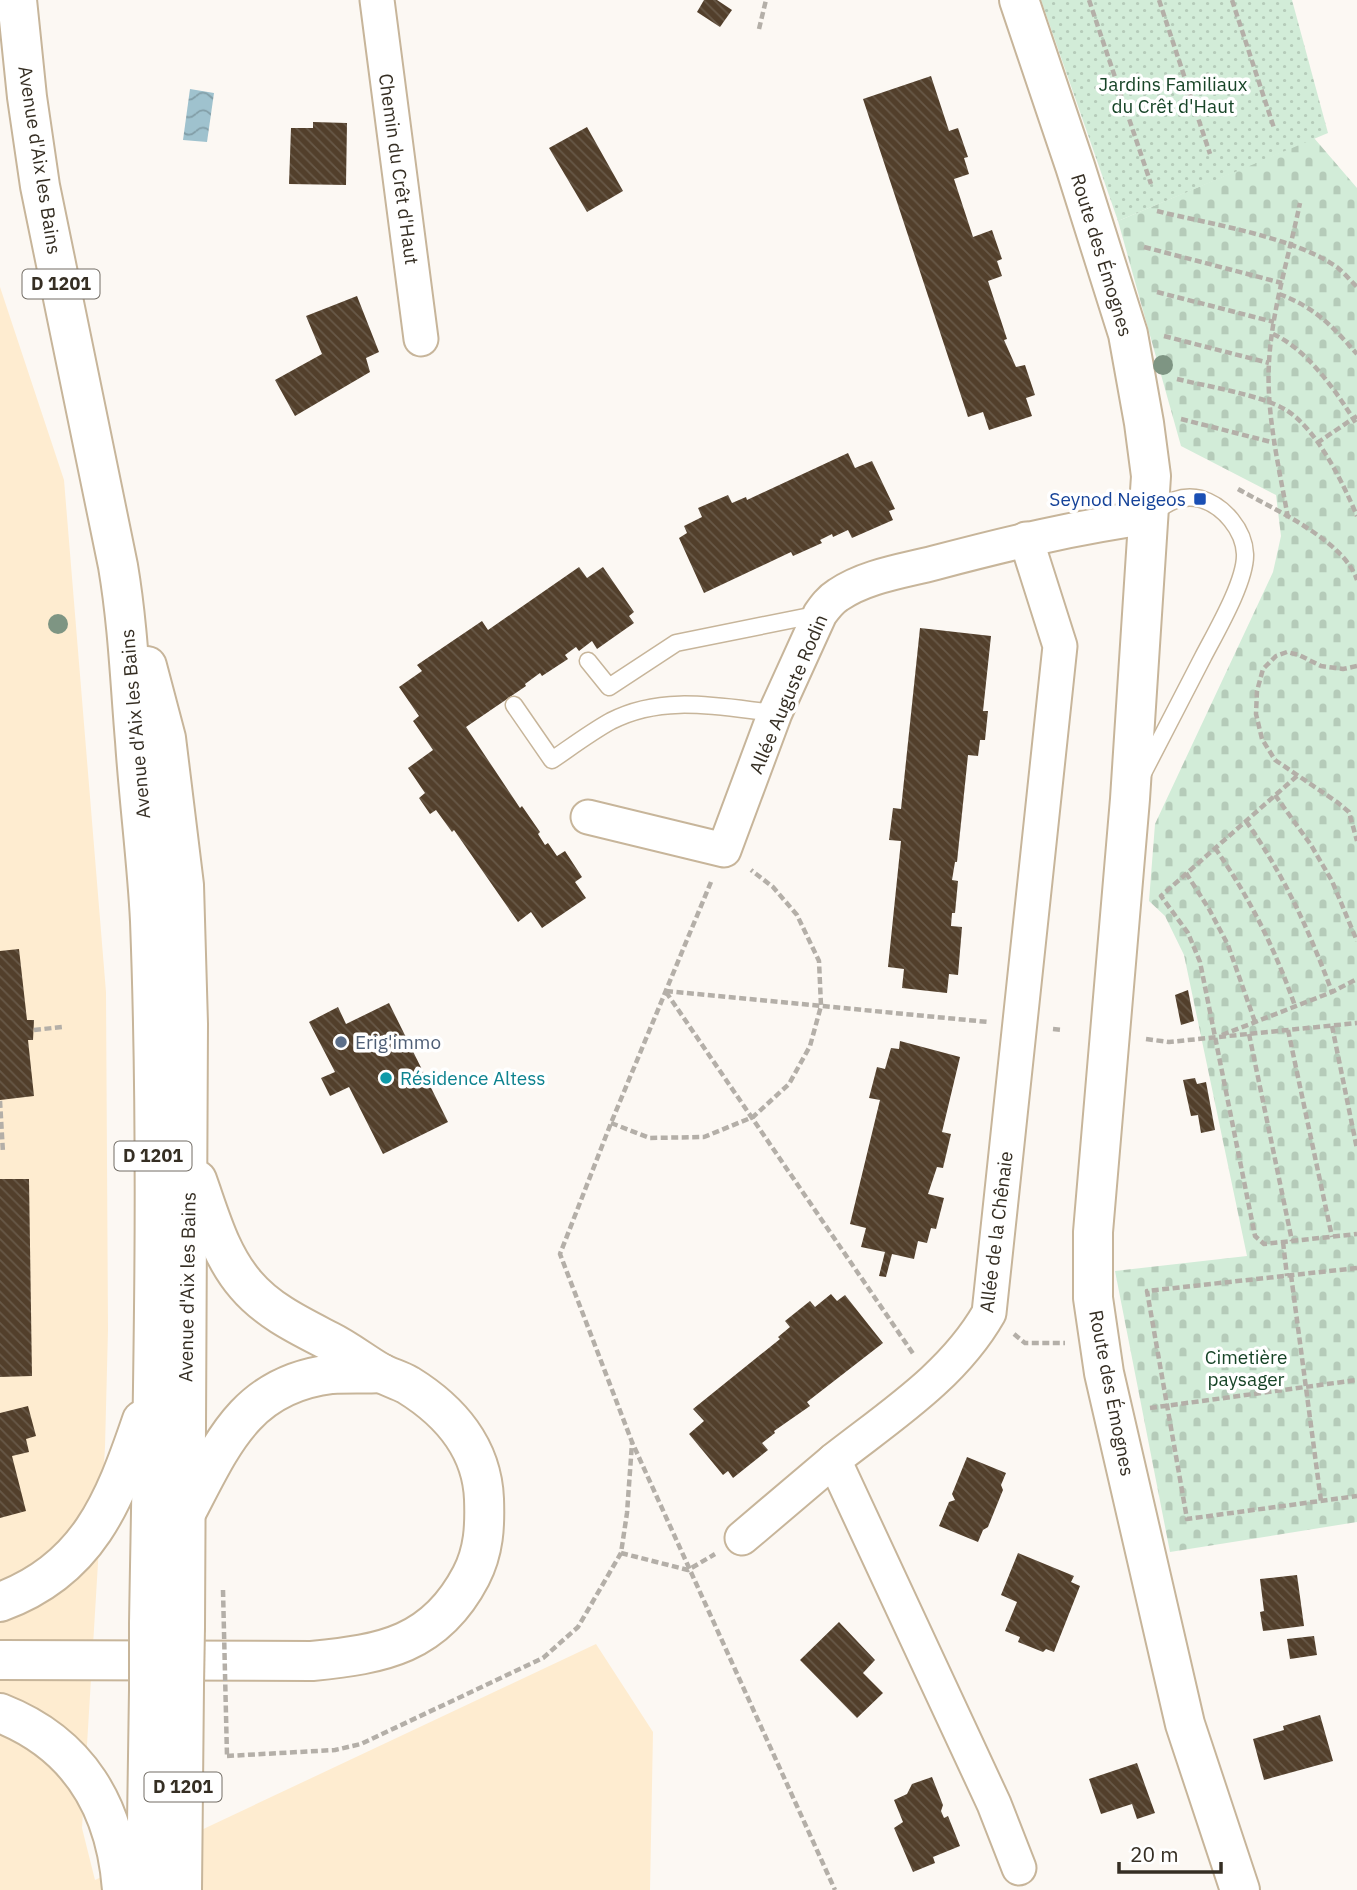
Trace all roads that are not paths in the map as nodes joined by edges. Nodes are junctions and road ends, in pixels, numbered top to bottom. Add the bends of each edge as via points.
1 (17, 0) edge
2 (377, 0) edge
3 (1019, 0) edge
4 (421, 339) dead end
5 (1150, 517) junction
6 (1026, 539) junction
7 (118, 566) junction
8 (820, 614) junction
9 (589, 660) dead end
10 (514, 705) dead end
11 (775, 713) junction
12 (1130, 799) junction
13 (588, 817) dead end
14 (188, 1154) junction
15 (381, 1373) junction
16 (153, 1388) junction
17 (834, 1460) junction
18 (185, 1516) junction
19 (742, 1538) road end
20 (0, 1602) edge
21 (167, 1625) junction
22 (0, 1660) edge
23 (167, 1688) junction
24 (0, 1713) edge
25 (1019, 1868) dead end
26 (121, 1890) edge
27 (146, 1890) edge
28 (182, 1890) edge
29 (1240, 1890) edge

1 - 7 main road, Avenue d'Aix les Bains / D 1201 via 40,186
2 - 4 street, Chemin du Crêt d'Haut
3 - 5 main road, Route des Émognes via 1128,334 1151,476
5 - 6 street, Allée Auguste Rodin
5 - 12 main road, Route des Émognes
5 - 12 lane, Route des Émognes via 1178,498 1200,499 1220,508 1232,522 1244,540 1246,557 1240,582 1218,628
6 - 8 street, Allée Auguste Rodin via 875,578 838,595
6 - 17 street, Allée de la Chênaie via 1060,646 989,1314 976,1337 933,1382
7 - 14 main road, Avenue d'Aix les Bains / D 1201 via 166,738 177,816 184,886
7 - 16 main road, Avenue d'Aix les Bains / D 1201 via 127,618 150,923
8 - 9 lane via 676,643 609,687
8 - 11 street, Allée Auguste Rodin
10 - 11 lane via 552,760 611,721 654,705 679,703
11 - 13 street, Allée Auguste Rodin via 724,850
12 - 29 main road, Route des Émognes via 1093,1232 1093,1298 1185,1724
14 - 15 main road via 223,1251 247,1286 282,1316
14 - 18 main road, Avenue d'Aix les Bains / D 1201
15 - 18 main road via 304,1380 256,1405 229,1433
15 - 22 main road via 426,1397 450,1418 479,1465 485,1514 480,1556 458,1598 438,1621 390,1649 312,1661
16 - 20 main road via 113,1499 87,1541 49,1578
16 - 21 main road, Avenue d'Aix les Bains / D 1201
17 - 19 street, Allée de la Chênaie
17 - 25 street via 994,1804
18 - 21 main road, Avenue d'Aix les Bains / D 1201
21 - 23 main road, Avenue d'Aix les Bains / D 1201, bridge
23 - 27 main road, Avenue d'Aix les Bains / D 1201
23 - 28 main road, Avenue d'Aix les Bains / D 1201
24 - 26 main road via 50,1740 82,1773 112,1830

